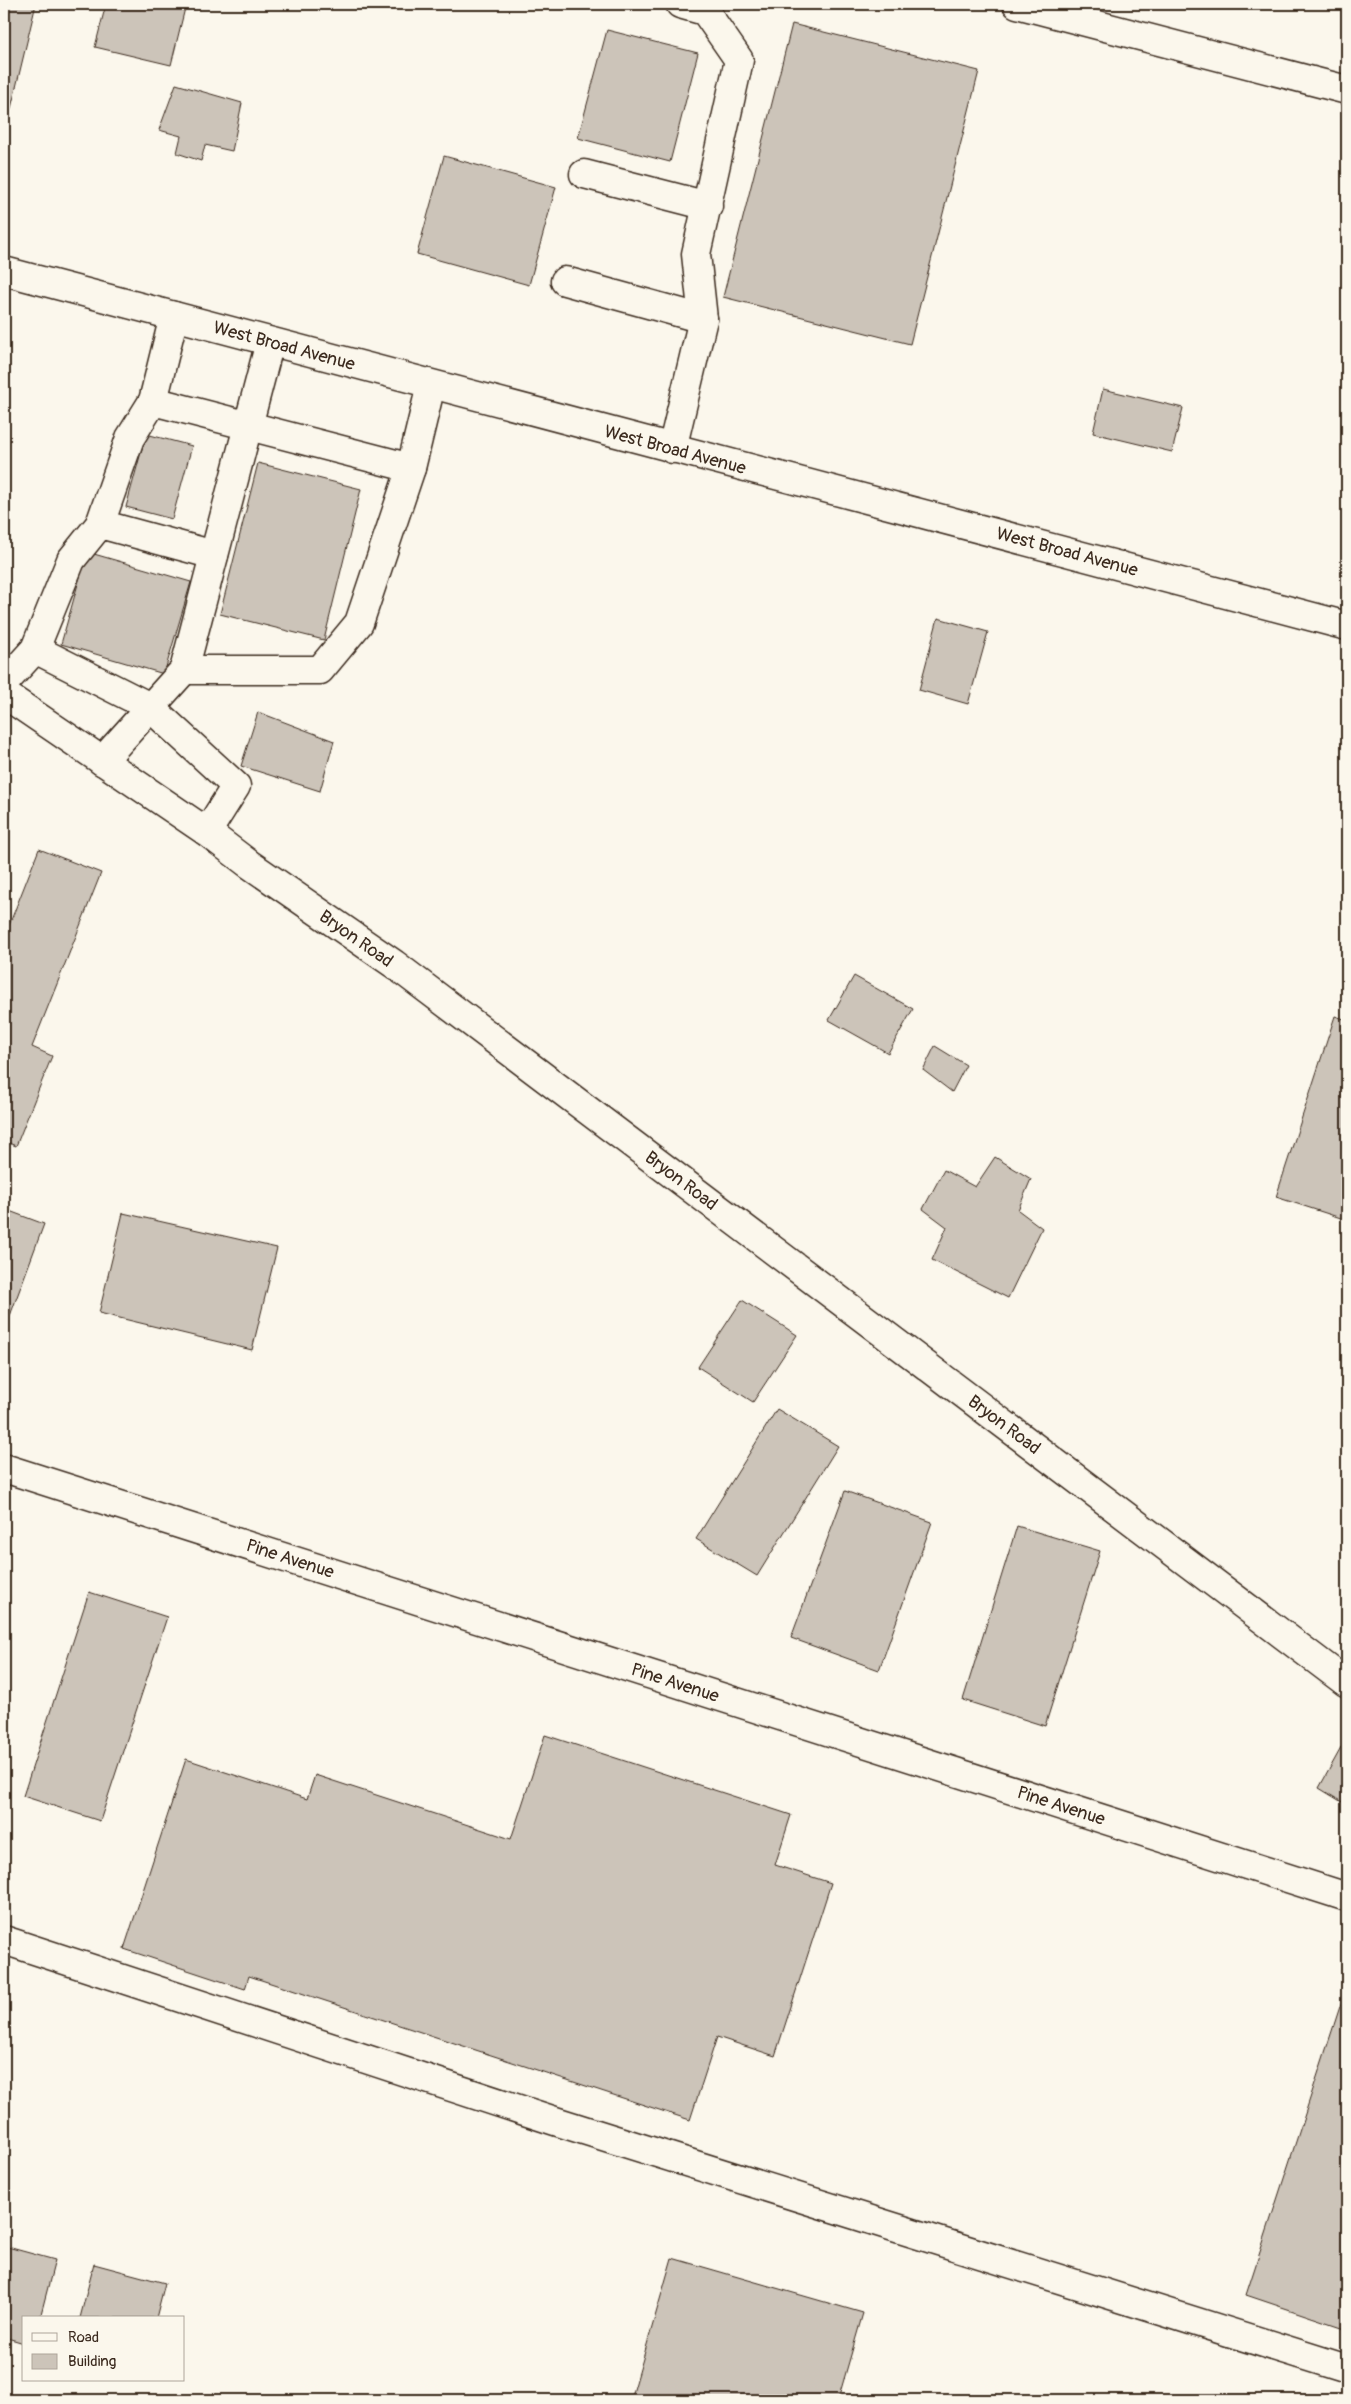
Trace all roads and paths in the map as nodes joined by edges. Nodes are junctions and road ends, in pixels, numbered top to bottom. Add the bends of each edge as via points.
1 (680, 4) edge
2 (1017, 4) edge
3 (1347, 90) edge
4 (584, 174) dead end
5 (708, 206) junction
6 (4, 271) edge
7 (565, 281) dead end
8 (174, 316) junction
9 (703, 320) junction
10 (270, 342) junction
11 (431, 385) junction
12 (153, 401) junction
13 (248, 426) junction
14 (672, 449) junction
15 (411, 468) junction
16 (100, 524) junction
17 (214, 556) junction
18 (1347, 626) edge
19 (35, 649) junction
20 (184, 670) junction
21 (4, 683) edge
22 (4, 694) edge
23 (150, 707) junction
24 (102, 762) junction
25 (207, 832) junction
26 (4, 1468) edge
27 (1347, 1684) edge
28 (1347, 1897) edge
29 (4, 1940) edge
30 (1347, 2369) edge

1 - 5 main road via 705,11 739,60
2 - 3 main road
4 - 5 main road
5 - 9 main road via 696,254
6 - 8 main road, West Broad Avenue
7 - 9 main road
8 - 10 main road, West Broad Avenue
8 - 12 main road
9 - 14 main road
10 - 11 main road, West Broad Avenue
10 - 13 main road
11 - 14 main road, West Broad Avenue
11 - 15 main road
12 - 13 main road
12 - 16 main road via 130,438
13 - 15 main road
13 - 17 main road
14 - 18 main road, West Broad Avenue
15 - 20 main road via 359,623 320,670
16 - 17 main road
16 - 19 main road via 71,560
17 - 20 main road
19 - 21 main road
19 - 23 main road
20 - 23 main road
22 - 24 main road, Bryon Road
23 - 24 main road
23 - 25 main road via 236,786
24 - 25 main road, Bryon Road
25 - 27 main road, Bryon Road via 394,964
26 - 28 main road, Pine Avenue
29 - 30 main road via 555,2122

